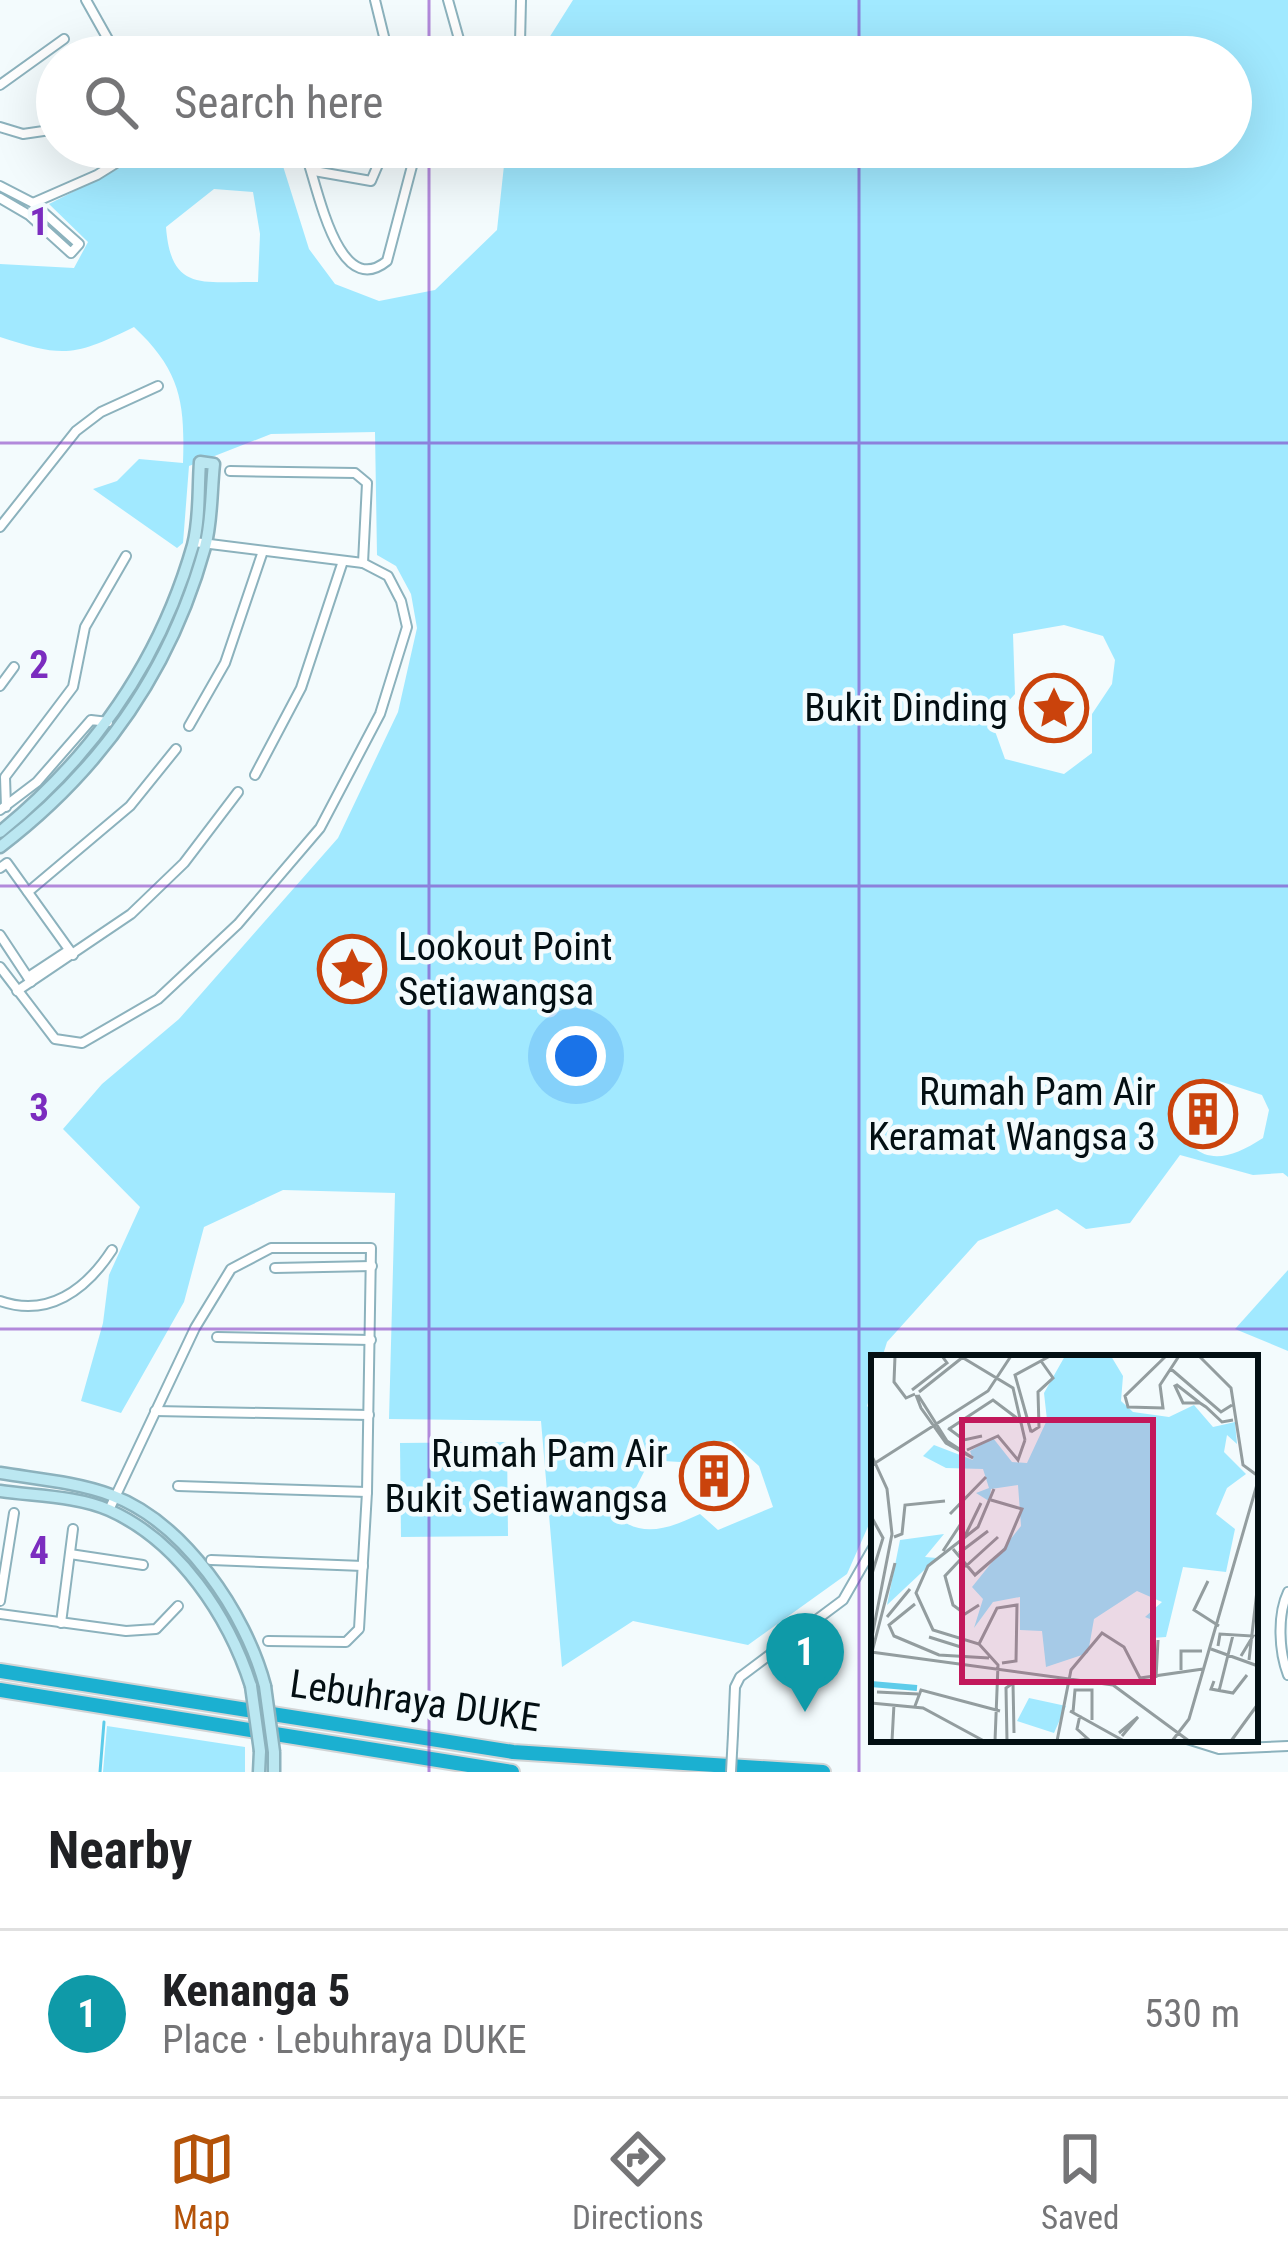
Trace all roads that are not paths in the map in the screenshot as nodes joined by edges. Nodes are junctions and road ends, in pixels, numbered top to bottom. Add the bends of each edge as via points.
1 (86, 0) edge
2 (375, 0) edge
3 (448, 0) edge
4 (521, 0) edge
5 (106, 36) edge
6 (384, 36) edge
7 (458, 36) edge
8 (520, 36) edge
9 (36, 59) edge
10 (0, 85) edge
11 (0, 127) edge
12 (36, 132) edge
13 (108, 168) edge
14 (312, 168) edge
15 (377, 168) edge
16 (411, 168) edge
17 (313, 171) junction
18 (0, 186) edge
19 (0, 198) edge
20 (33, 203) junction
21 (158, 386) dead end
22 (230, 471) dead end
23 (0, 526) edge
24 (201, 543) junction
25 (263, 551) junction
26 (126, 556) dead end
27 (343, 561) junction
28 (363, 563) junction
29 (14, 667) dead end
30 (0, 686) edge
31 (108, 722) junction
32 (189, 726) dead end
33 (176, 749) dead end
34 (255, 775) dead end
35 (238, 792) dead end
36 (3, 809) edge
37 (0, 832) edge
38 (0, 848) edge
39 (0, 868) edge
40 (28, 892) junction
41 (0, 935) edge
42 (71, 952) junction
43 (0, 967) edge
44 (29, 979) junction
45 (17, 992) junction
46 (112, 1250) dead end
47 (372, 1266) junction
48 (275, 1268) dead end
49 (0, 1301) edge
50 (217, 1337) dead end
51 (371, 1340) junction
52 (155, 1411) junction
53 (369, 1415) junction
54 (0, 1473) edge
55 (178, 1486) dead end
56 (0, 1490) edge
57 (367, 1492) junction
58 (115, 1496) junction
59 (109, 1510) junction
60 (14, 1514) dead end
61 (73, 1529) dead end
62 (5, 1542) edge
63 (871, 1551) edge
64 (70, 1555) junction
65 (212, 1560) dead end
66 (143, 1565) dead end
67 (363, 1566) junction
68 (1288, 1592) edge
69 (0, 1600) edge
70 (178, 1606) dead end
71 (0, 1614) edge
72 (62, 1623) junction
73 (268, 1641) dead end
74 (0, 1671) edge
75 (1288, 1675) edge
76 (258, 1686) junction
77 (0, 1690) edge
78 (1197, 1742) edge
79 (1288, 1746) edge
80 (259, 1772) edge
81 (274, 1772) edge
82 (512, 1772) edge
83 (731, 1772) edge
84 (823, 1772) edge

1 - 5 street
2 - 6 street
3 - 7 street
4 - 8 street
9 - 10 street
11 - 12 street
13 - 20 street
14 - 17 street
15 - 17 street via 371,181
16 - 17 street via 387,260 374,269 356,266 338,247
18 - 20 street
19 - 20 street via 71,253 79,244
21 - 23 street via 76,431
22 - 28 street via 355,473 368,483
24 - 24 street via 200,462 214,464
24 - 25 street
24 - 31 street
24 - 38 street via 179,623 136,706 96,761
25 - 27 street
25 - 32 street via 225,664
26 - 36 street via 85,627 68,696 4,777
27 - 28 street
27 - 34 street via 302,688
28 - 45 street via 388,576 407,627 351,773 290,868 158,999 104,1034 82,1043 55,1039
29 - 30 street
31 - 36 street via 91,720
31 - 37 street
33 - 40 street via 130,806
35 - 42 street via 130,914
39 - 40 street via 8,863
40 - 42 street
41 - 44 street
42 - 44 street
43 - 45 street
44 - 45 street
46 - 49 street via 81,1288 46,1307
47 - 48 street
47 - 51 street
47 - 52 street via 370,1247 271,1248 231,1269
50 - 51 street
51 - 53 street
52 - 53 street
52 - 58 street
53 - 57 street
54 - 58 street
55 - 57 street
56 - 59 street
57 - 67 street
58 - 59 street
58 - 76 street via 152,1518 226,1596 258,1660
59 - 76 street via 154,1539 202,1591
60 - 62 street
61 - 64 street
62 - 69 street
63 - 83 street, bridge via 843,1600 740,1678
64 - 66 street
64 - 72 street
65 - 67 street
67 - 73 street via 359,1629 349,1642
68 - 75 street
70 - 72 street via 156,1629
71 - 72 street
74 - 84 highway, Lebuhraya DUKE via 513,1752
76 - 80 street, bridge
76 - 81 street, bridge
77 - 82 highway, Lebuhraya DUKE
78 - 79 street via 1219,1749

